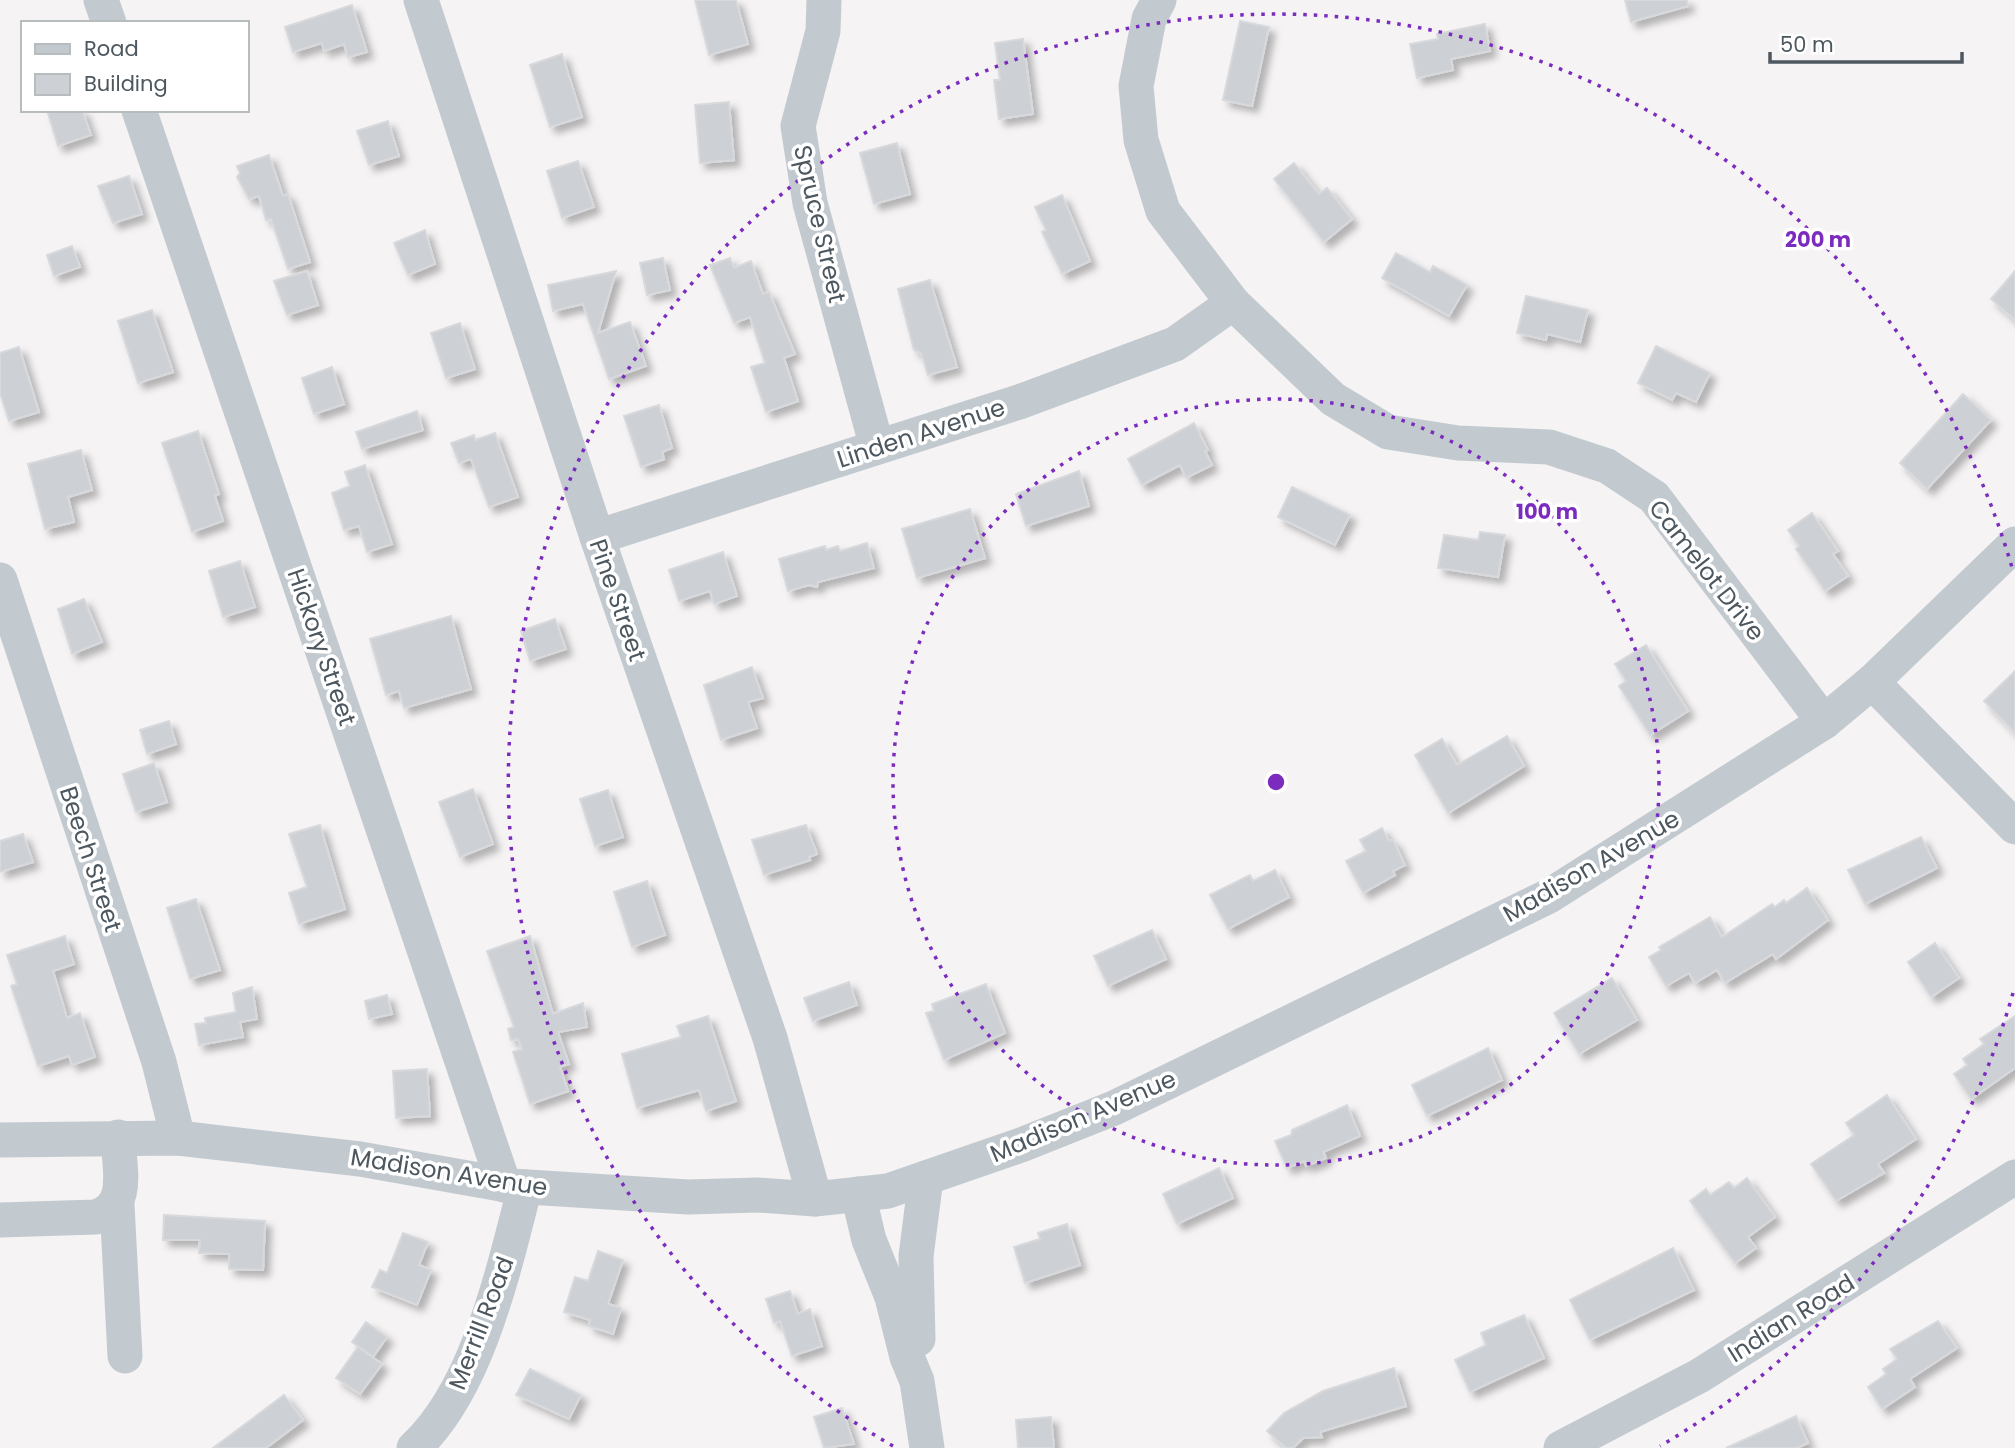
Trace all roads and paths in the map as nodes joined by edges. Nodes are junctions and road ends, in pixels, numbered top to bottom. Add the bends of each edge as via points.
1 (101, 0) edge
2 (421, 0) edge
3 (824, 0) edge
4 (1159, 0) edge
5 (108, 21) edge
6 (140, 112) edge
7 (1233, 303) junction
8 (877, 447) junction
9 (597, 537) junction
10 (2015, 544) edge
11 (0, 580) edge
12 (1872, 682) junction
13 (1824, 722) junction
14 (2015, 827) edge
15 (118, 1137) junction
16 (178, 1138) junction
17 (0, 1140) edge
18 (2015, 1177) edge
19 (926, 1178) junction
20 (514, 1186) junction
21 (858, 1194) junction
22 (815, 1199) junction
23 (117, 1205) junction
24 (0, 1220) edge
25 (125, 1356) dead end
26 (917, 1381) junction
27 (414, 1448) edge
28 (927, 1448) edge
29 (1561, 1448) edge

1 - 5 street
2 - 9 street, Pine Street
3 - 8 street, Spruce Street via 823,31 799,126 810,203
4 - 7 street, Camelot Drive via 1149,19 1136,86 1141,140 1163,211
6 - 20 street, Hickory Street
7 - 8 street, Linden Avenue via 1175,344 1019,402
7 - 13 street, Camelot Drive via 1333,399 1388,432 1458,443 1549,447 1607,466 1654,497
8 - 9 street, Linden Avenue
9 - 22 street, Pine Street via 770,1038
10 - 12 street, Madison Avenue
11 - 16 street, Beech Street via 159,1062
12 - 13 street, Madison Avenue
12 - 14 street
13 - 19 street, Madison Avenue via 1549,896 1114,1108
15 - 16 street, Madison Avenue
15 - 17 street, Madison Avenue
15 - 23 street
16 - 20 street, Madison Avenue via 360,1159
18 - 29 street, Indian Road via 1699,1376
19 - 21 street, Madison Avenue via 888,1191
19 - 26 street via 916,1256
20 - 22 street, Madison Avenue
20 - 27 street, Merrill Road via 500,1286 453,1398
21 - 22 street, Madison Avenue
21 - 26 street
23 - 24 street via 96,1217
23 - 25 street
26 - 28 street

